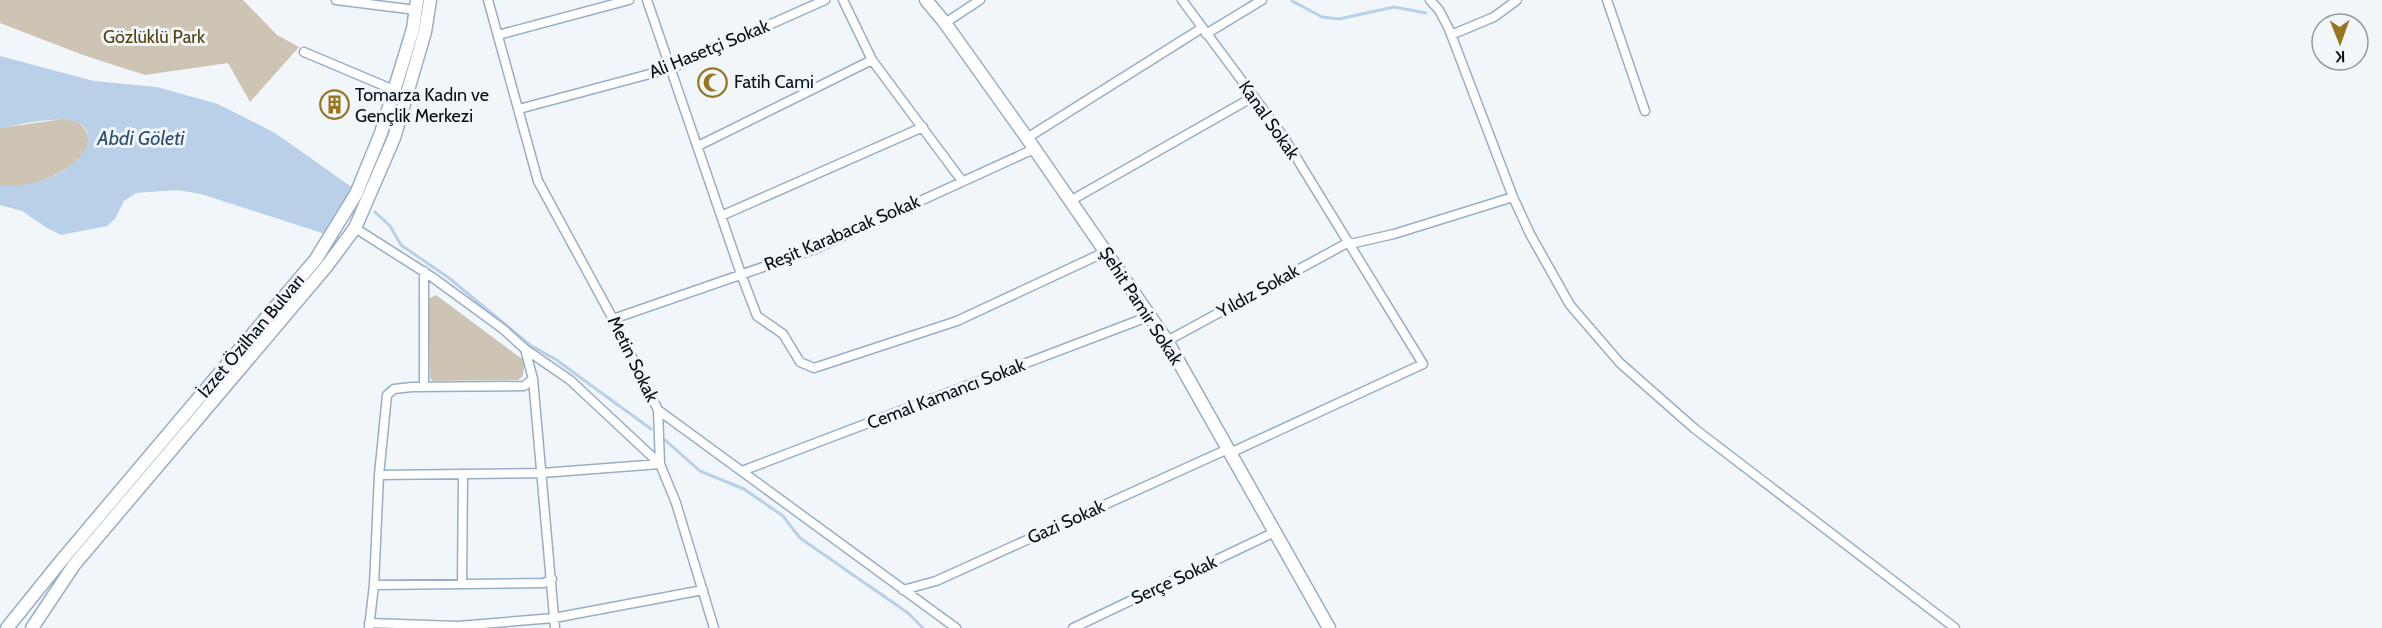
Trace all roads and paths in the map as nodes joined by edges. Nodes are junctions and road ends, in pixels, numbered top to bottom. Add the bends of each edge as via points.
1 (336, 0) edge
2 (430, 0) edge
3 (488, 0) edge
4 (629, 0) edge
5 (647, 0) edge
6 (825, 0) edge
7 (843, 0) edge
8 (926, 0) edge
9 (980, 0) edge
10 (1182, 0) edge
11 (1262, 0) edge
12 (1430, 0) edge
13 (1516, 0) edge
14 (1607, 0) edge
15 (416, 5) edge
16 (945, 23) junction
17 (1204, 31) junction
18 (1450, 32) junction
19 (498, 35) junction
20 (304, 52) dead end
21 (872, 60) junction
22 (672, 68) junction
23 (394, 90) junction
24 (1253, 97) junction
25 (519, 109) junction
26 (1645, 111) dead end
27 (923, 127) junction
28 (1030, 143) junction
29 (698, 146) junction
30 (962, 181) junction
31 (1513, 197) junction
32 (1070, 201) junction
33 (721, 216) junction
34 (356, 228) junction
35 (1350, 243) junction
36 (1105, 252) junction
37 (424, 271) junction
38 (741, 274) junction
39 (1150, 316) junction
40 (613, 319) junction
41 (1167, 341) junction
42 (525, 349) junction
43 (1423, 364) joint
44 (533, 379) junction
45 (424, 387) junction
46 (658, 410) junction
47 (1229, 451) junction
48 (660, 464) junction
49 (742, 471) junction
50 (463, 474) junction
51 (542, 474) junction
52 (379, 475) junction
53 (1275, 532) junction
54 (552, 579) junction
55 (462, 584) junction
56 (374, 585) junction
57 (703, 590) junction
58 (903, 590) junction
59 (554, 618) junction
60 (369, 625) edge
61 (405, 626) edge
62 (7, 628) edge
63 (32, 628) edge
64 (555, 628) edge
65 (714, 628) edge
66 (956, 628) edge
67 (1073, 628) edge
68 (1329, 628) edge
69 (1955, 628) edge

1 - 15 street
2 - 34 main road, İzzet Özilhan Bulvarı via 425,32 394,138
3 - 19 street, Metin Sokak
4 - 19 street
5 - 22 street
6 - 22 street, Ali Hasetçi Sokak
7 - 21 street
8 - 16 main road, Şehit Pamir Sokak
9 - 16 street
10 - 17 street, Kanal Sokak
11 - 17 street, Reşit Karabacak Sokak
12 - 18 street
13 - 18 street via 1494,17
14 - 26 street
15 - 23 main road, İzzet Özilhan Bulvarı via 413,29
16 - 28 main road, Şehit Pamir Sokak
17 - 24 street, Kanal Sokak
17 - 28 street, Reşit Karabacak Sokak
18 - 31 street
19 - 25 street, Metin Sokak
20 - 23 street
21 - 27 street
21 - 29 street
22 - 25 street, Ali Hasetçi Sokak
22 - 29 street
23 - 62 main road, İzzet Özilhan Bulvarı via 356,194 316,259
24 - 32 street
24 - 35 street, Kanal Sokak
25 - 40 street, Metin Sokak via 538,181
27 - 30 street
27 - 33 street
28 - 30 street, Reşit Karabacak Sokak
28 - 32 main road, Şehit Pamir Sokak
29 - 33 street
30 - 38 street, Reşit Karabacak Sokak via 814,249
31 - 35 street, Yıldız Sokak via 1394,234
31 - 69 street via 1570,305 1620,363 1695,429
32 - 36 main road, Şehit Pamir Sokak
33 - 38 street
34 - 37 street
34 - 63 main road, İzzet Özilhan Bulvarı via 74,565
35 - 41 street, Yıldız Sokak
35 - 43 street, Kanal Sokak
36 - 38 street via 957,321 814,368 800,362 783,334 757,316
36 - 39 main road, Şehit Pamir Sokak
37 - 42 street
37 - 45 street
38 - 40 street, Reşit Karabacak Sokak
39 - 41 main road, Şehit Pamir Sokak
39 - 49 street, Cemal Kamancı Sokak
40 - 46 street, Metin Sokak
41 - 47 main road, Şehit Pamir Sokak
42 - 44 street
42 - 48 street via 570,380
43 - 47 street, Gazi Sokak
44 - 45 street via 524,386
44 - 51 street
45 - 52 street via 394,389 387,395
46 - 48 street
46 - 49 street, Metin Sokak
47 - 53 main road, Şehit Pamir Sokak
47 - 58 street, Gazi Sokak via 936,581
48 - 51 street
48 - 57 street
49 - 58 street, Metin Sokak
50 - 51 street
50 - 52 street
50 - 55 street
51 - 54 street
52 - 56 street
53 - 67 street, Serçe Sokak
53 - 68 main road, Şehit Pamir Sokak
54 - 55 street via 544,583
54 - 59 street
55 - 56 street
56 - 60 street
57 - 59 street
57 - 65 street
58 - 66 street, Metin Sokak
59 - 61 street
59 - 64 street
60 - 61 street

